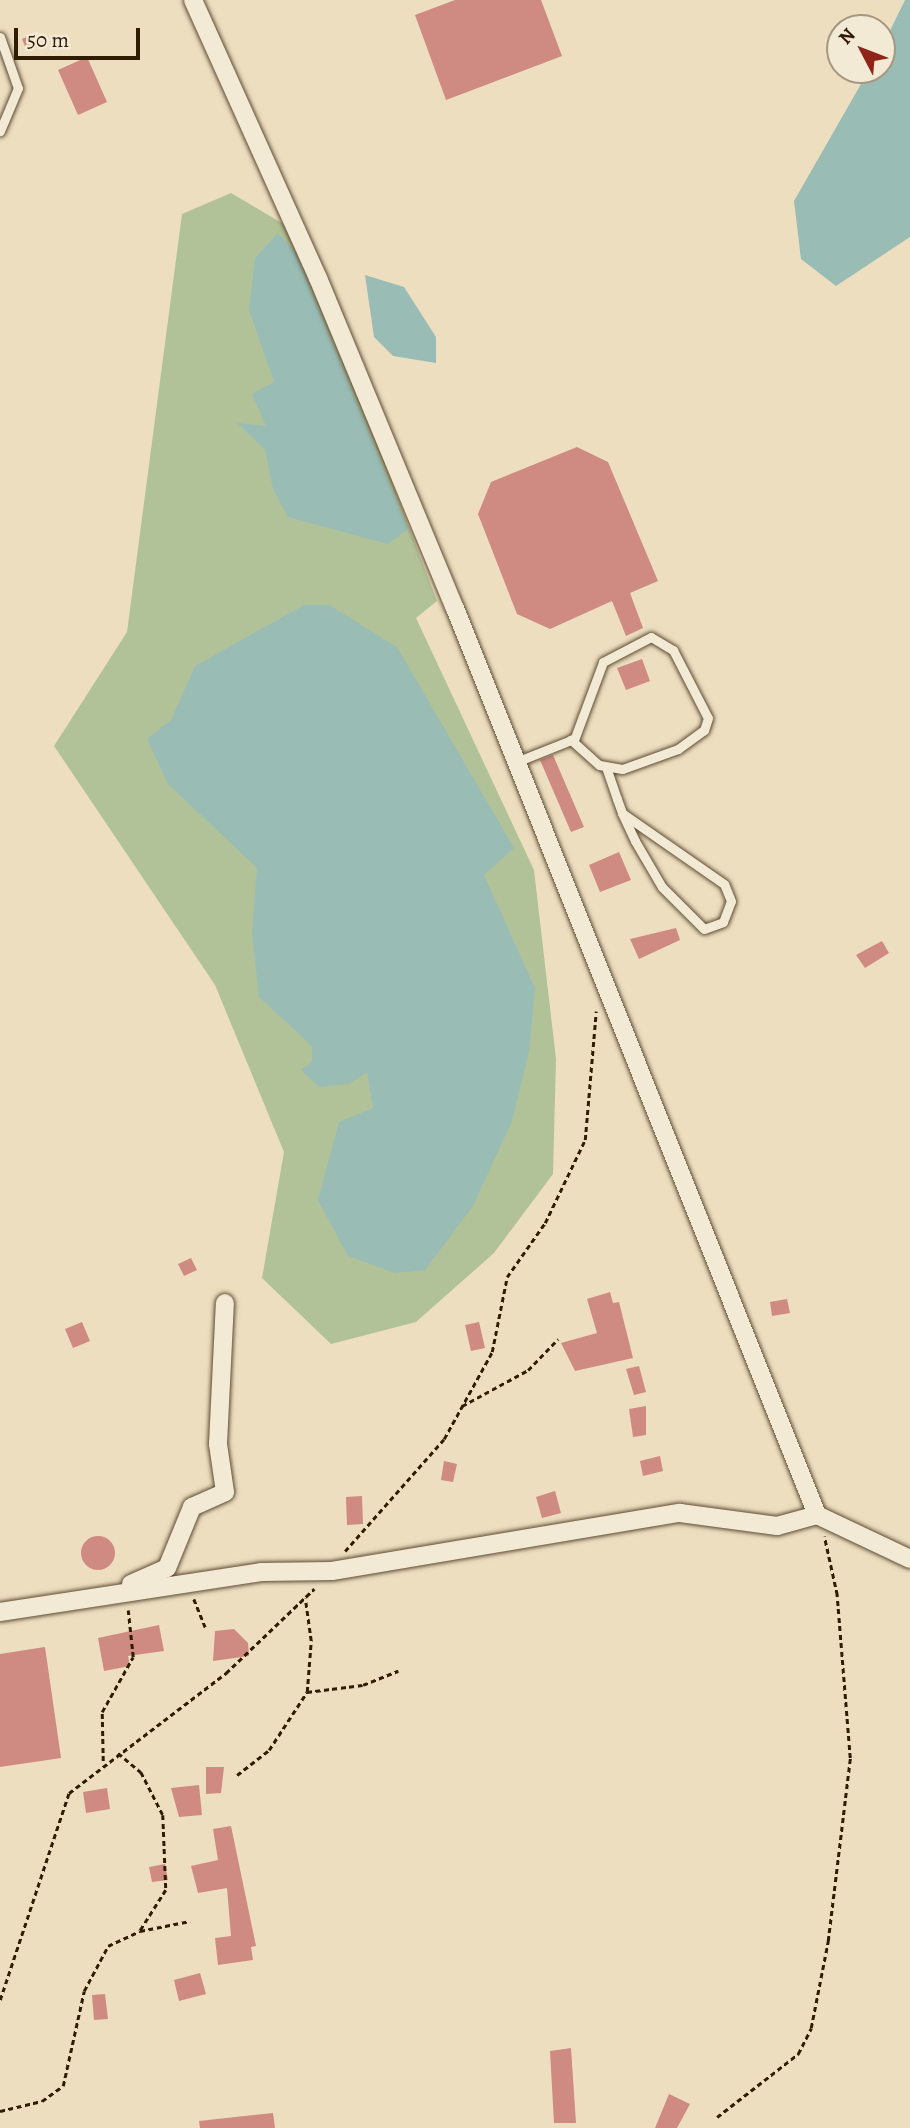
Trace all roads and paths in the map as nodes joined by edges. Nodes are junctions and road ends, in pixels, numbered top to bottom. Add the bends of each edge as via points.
1 (193, 0) edge
2 (0, 37) edge
3 (0, 131) edge
4 (571, 740) junction
5 (516, 762) junction
6 (606, 767) junction
7 (622, 813) junction
8 (595, 1001) dead end
9 (225, 1303) dead end
10 (558, 1339) dead end
11 (460, 1406) junction
12 (822, 1519) junction
13 (910, 1559) edge
14 (332, 1571) junction
15 (188, 1583) junction
16 (119, 1594) junction
17 (305, 1598) junction
18 (0, 1612) edge
19 (206, 1629) dead end
20 (398, 1671) dead end
21 (307, 1692) junction
22 (118, 1753) junction
23 (104, 1763) junction
24 (237, 1775) dead end
25 (190, 1921) dead end
26 (140, 1931) junction
27 (0, 2000) edge
28 (0, 2111) edge
29 (717, 2117) dead end

1 - 5 street via 313,266
2 - 3 lane via 18,95
4 - 5 lane
4 - 6 lane
4 - 6 lane via 582,728 603,662 627,646 663,640 705,708 708,725 678,749 627,768
5 - 12 street
6 - 7 lane
7 - 7 lane via 662,887 681,909 704,929 723,922 731,901 724,884
8 - 11 path via 586,1140 545,1223 513,1263 492,1352
9 - 16 street via 218,1444 225,1492 192,1507 167,1568
10 - 11 path via 527,1370
11 - 14 path via 437,1448
12 - 13 street
12 - 14 street via 777,1526 680,1513
12 - 29 path via 850,1758 828,1941 811,2028 798,2054
14 - 15 street
14 - 17 path
15 - 16 street
15 - 19 path
16 - 18 street
16 - 23 path via 133,1657 102,1712
17 - 21 path via 311,1641
17 - 22 path via 218,1680
20 - 21 path via 363,1685
21 - 24 path via 269,1751
22 - 23 path
22 - 26 path via 141,1772 163,1815 166,1890
23 - 27 path via 69,1793
25 - 26 path
26 - 28 path via 108,1946 96,1962 60,2092

